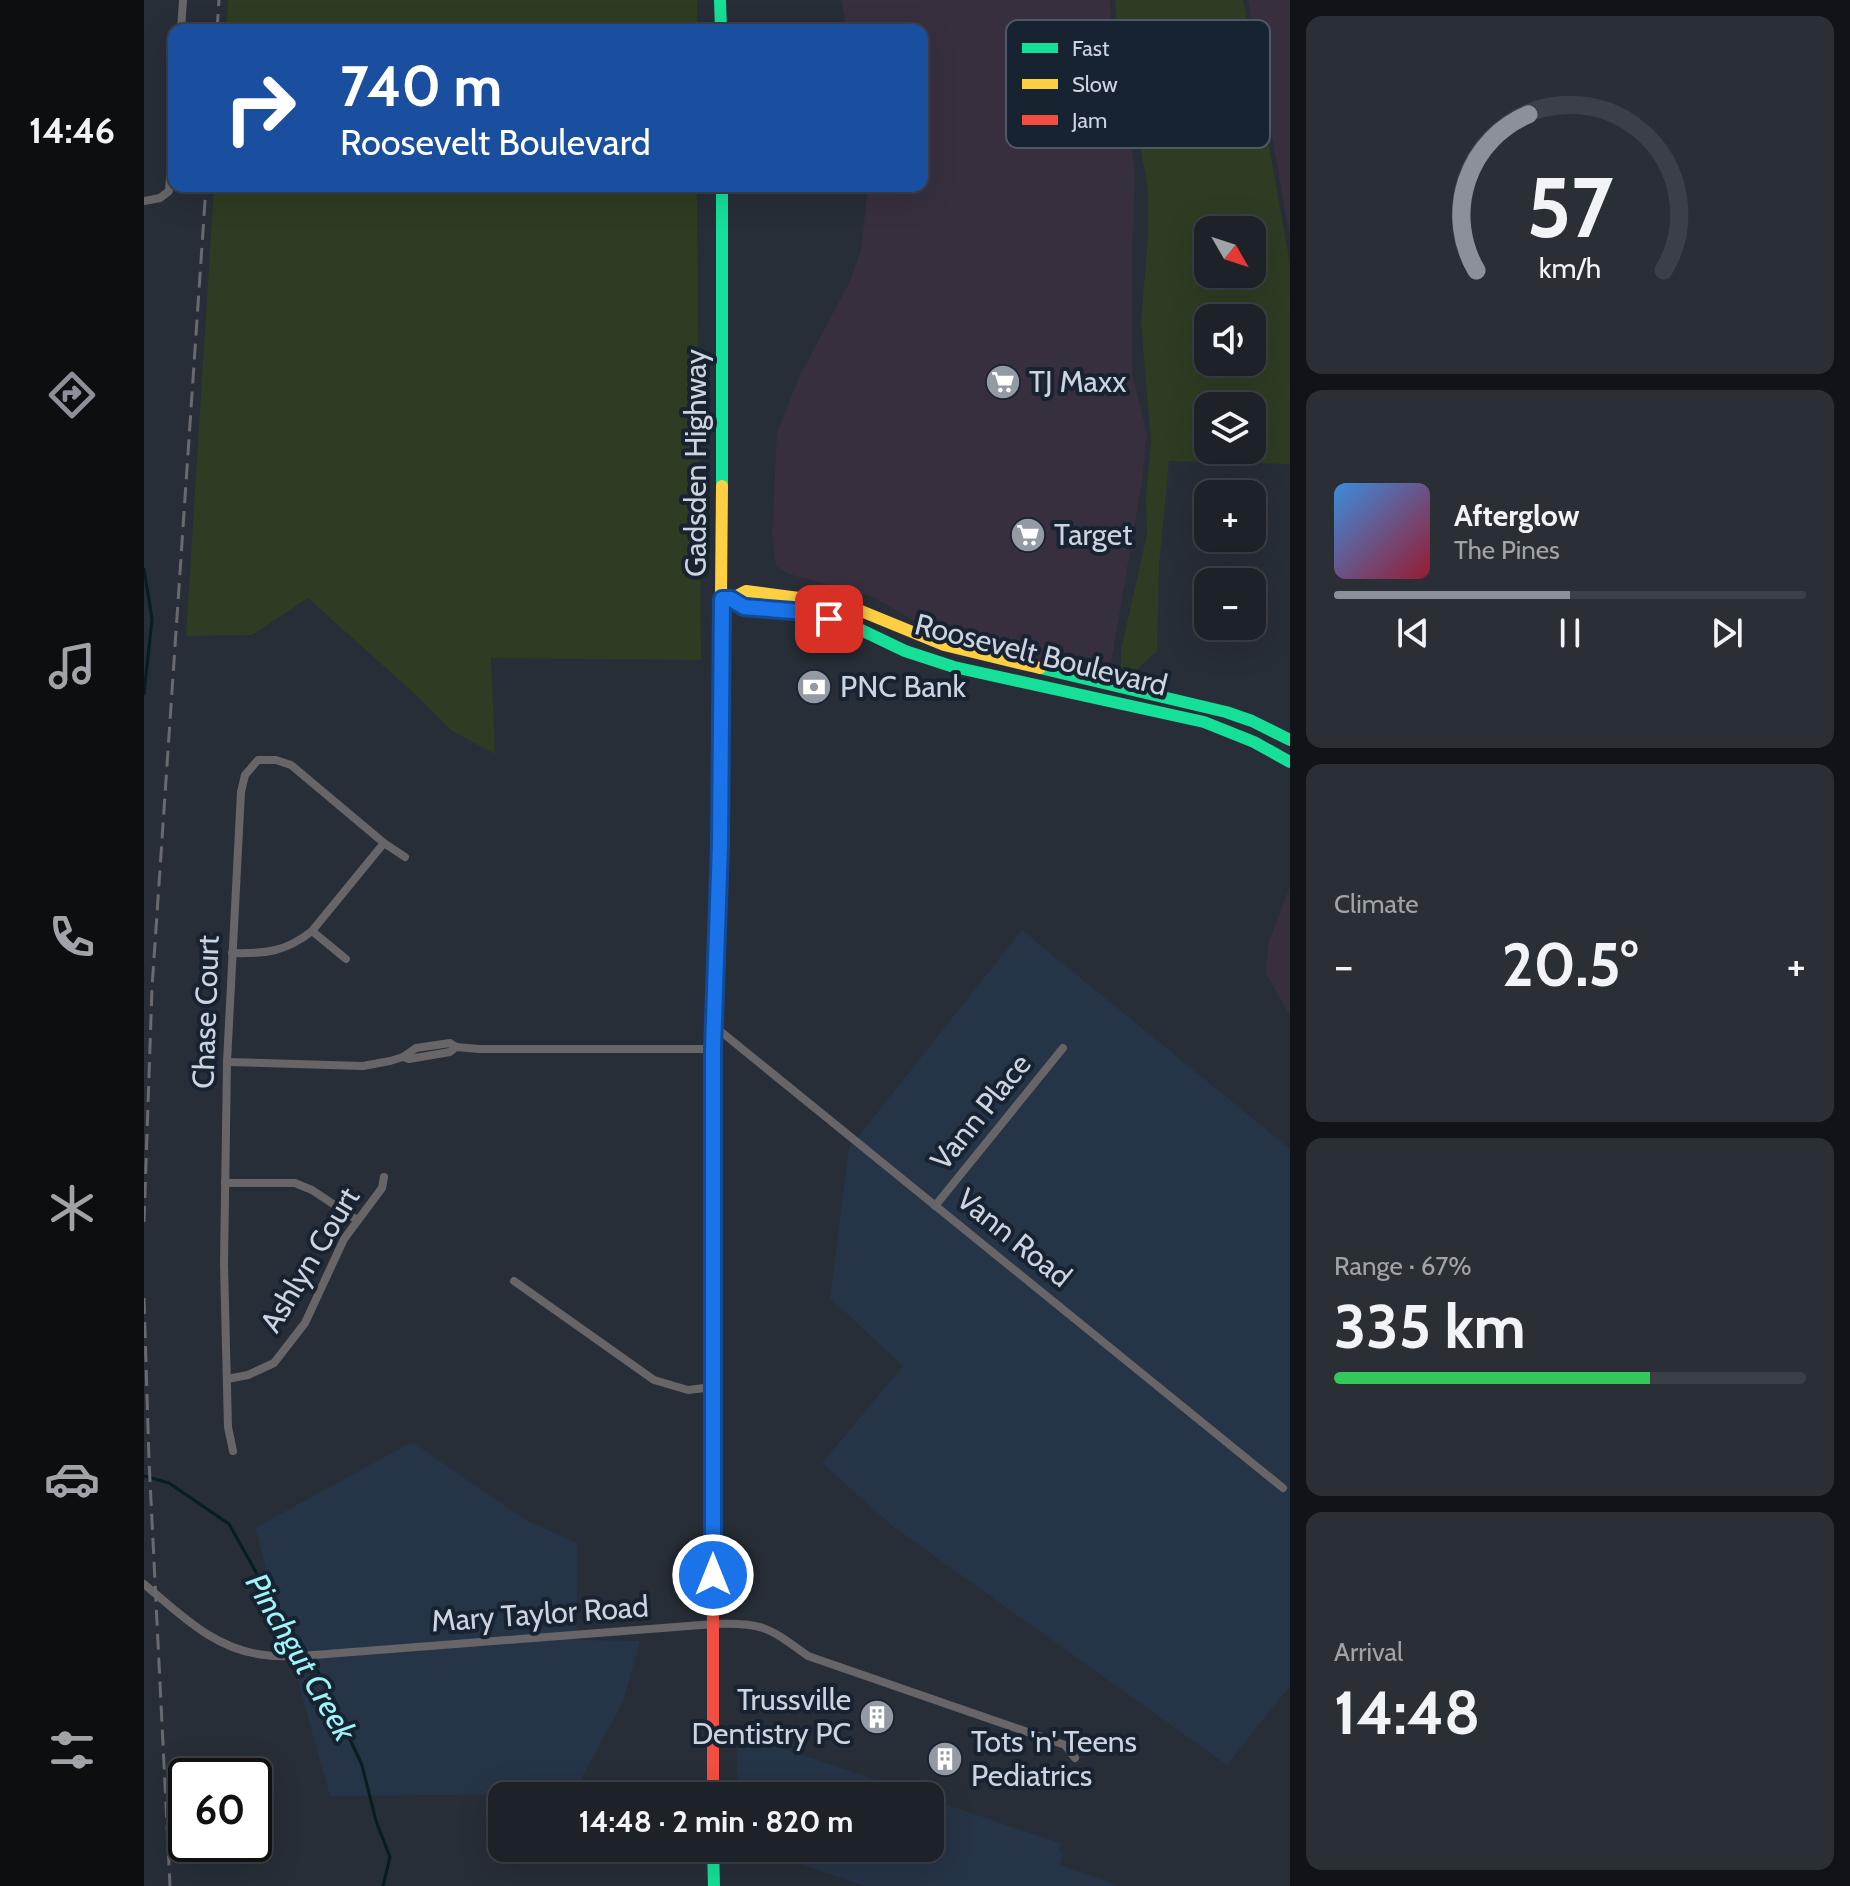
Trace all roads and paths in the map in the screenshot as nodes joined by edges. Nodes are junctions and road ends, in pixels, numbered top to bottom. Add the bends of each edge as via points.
1 (183, 0) edge
2 (720, 0) edge
3 (181, 24) edge
4 (721, 24) edge
5 (168, 192) edge
6 (722, 192) edge
7 (144, 201) edge
8 (726, 599) junction
9 (1290, 740) edge
10 (1290, 762) edge
11 (384, 843) junction
12 (405, 857) dead end
13 (312, 931) junction
14 (232, 953) junction
15 (346, 959) dead end
16 (714, 1026) junction
17 (1063, 1048) dead end
18 (713, 1049) junction
19 (227, 1062) junction
20 (384, 1177) dead end
21 (225, 1183) junction
22 (935, 1206) junction
23 (357, 1220) junction
24 (514, 1281) dead end
25 (227, 1379) junction
26 (713, 1387) junction
27 (233, 1451) dead end
28 (1283, 1488) dead end
29 (144, 1584) edge
30 (714, 1624) junction
31 (1075, 1758) dead end
32 (713, 1782) edge
33 (713, 1862) edge
34 (714, 1886) edge

1 - 3 street
2 - 4 main road
5 - 7 street
6 - 8 main road, Gadsden Highway
8 - 9 main road, Roosevelt Boulevard via 746,591 844,604 944,645 1226,712
8 - 10 main road, Roosevelt Boulevard via 744,607 829,619 954,667 1204,722
8 - 16 main road, Gadsden Highway
11 - 12 street, Chase Court
11 - 13 street
11 - 14 street, Chase Court via 291,765 258,760 245,775 241,792
13 - 14 street via 274,952
13 - 15 street
14 - 19 street, Chase Court
16 - 18 main road, Gadsden Highway
16 - 22 street, Vann Road
17 - 22 street, Vann Place
18 - 19 street via 456,1047 363,1066
18 - 26 main road, Gadsden Highway
19 - 21 street, Chase Court
20 - 23 street, Ashlyn Court via 382,1188
21 - 23 street via 295,1183
21 - 25 street, Chase Court
22 - 28 street, Vann Road
23 - 25 street, Ashlyn Court via 314,1308 274,1363
24 - 26 street via 654,1380 688,1390
25 - 27 street, Chase Court
26 - 30 main road, Gadsden Highway
29 - 30 street, Mary Taylor Road via 214,1640 267,1656
30 - 31 street, Mary Taylor Road via 762,1625 808,1656 1065,1745
30 - 32 main road, Gadsden Highway
33 - 34 main road

